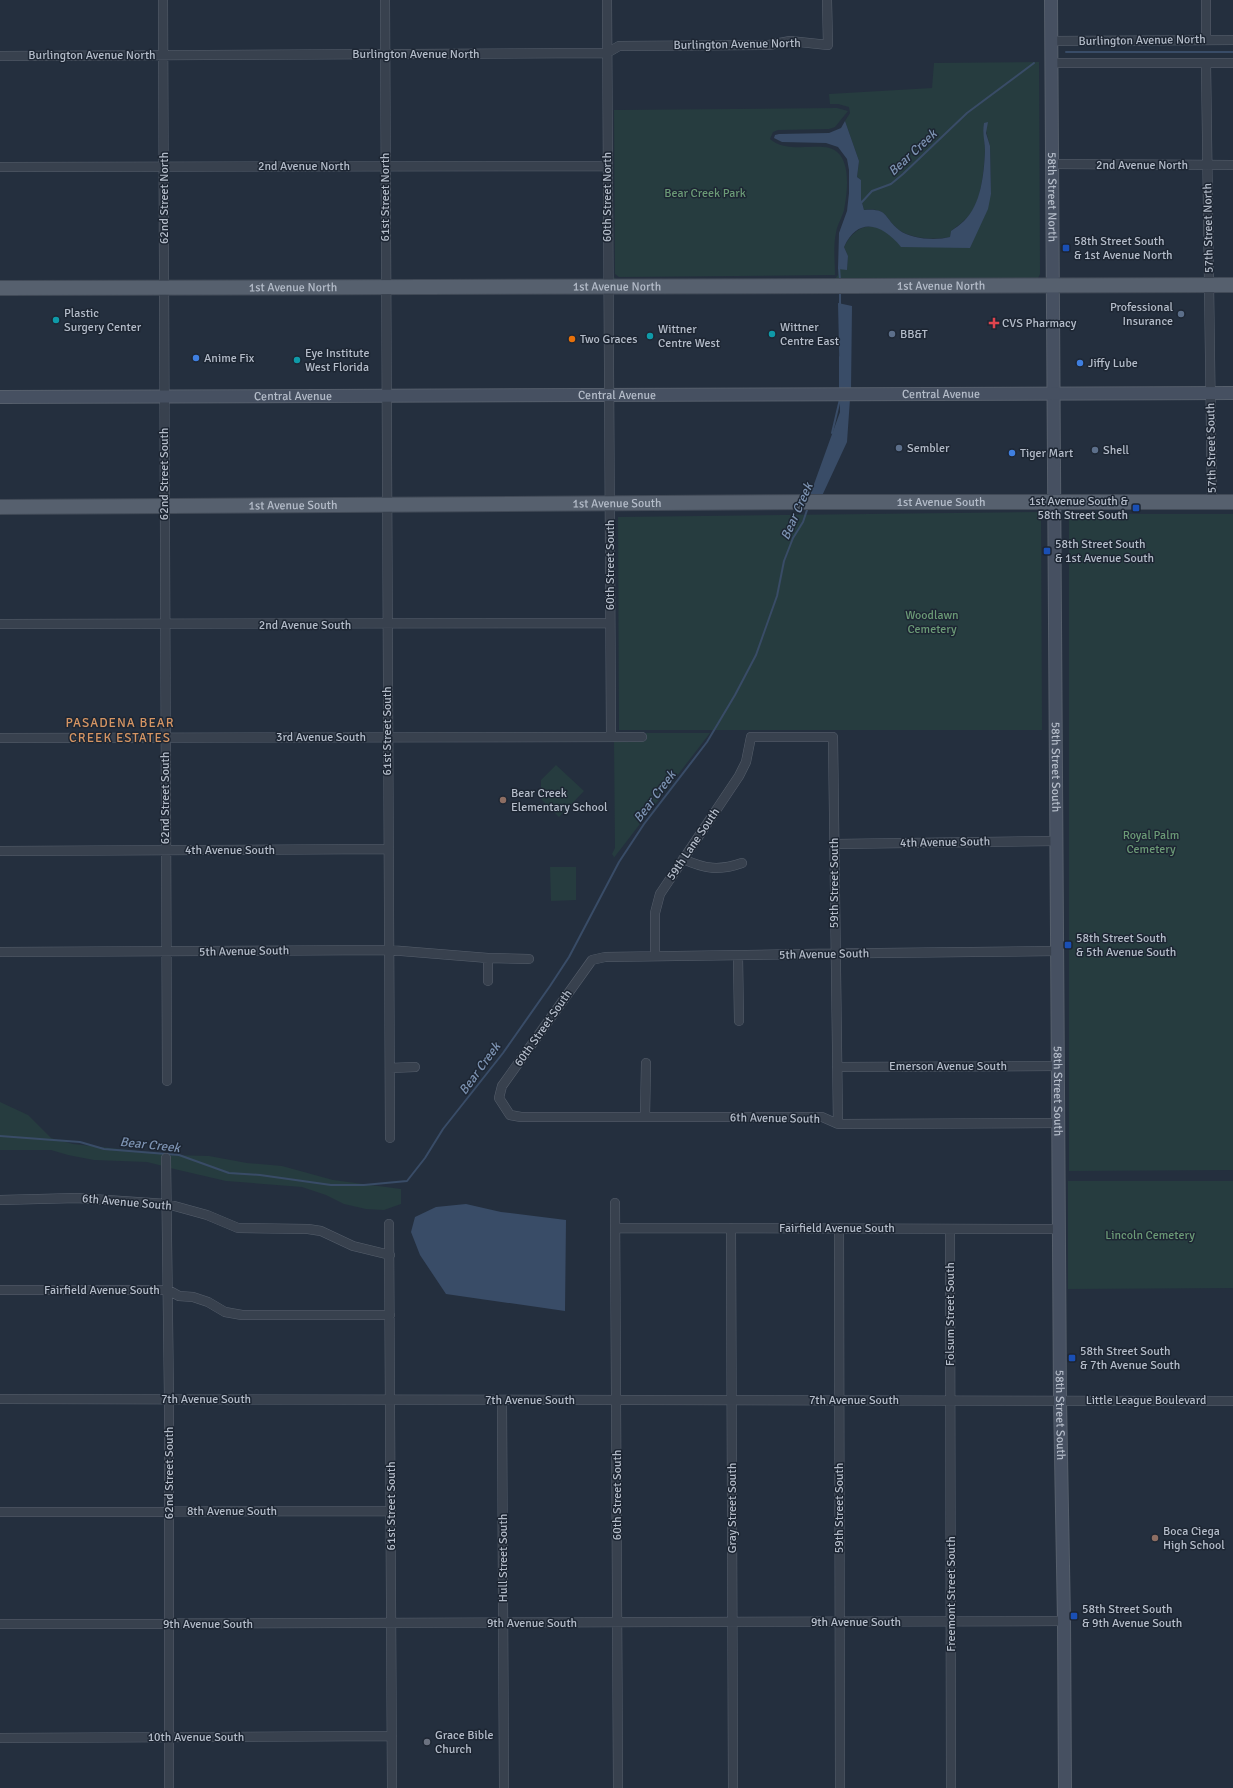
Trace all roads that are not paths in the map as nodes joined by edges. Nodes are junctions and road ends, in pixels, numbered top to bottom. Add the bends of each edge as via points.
1 (163, 0) edge
2 (385, 0) edge
3 (607, 0) edge
4 (828, 0) edge
5 (1051, 0) edge
6 (1206, 0) edge
7 (1206, 40) junction
8 (1233, 40) edge
9 (1051, 41) junction
10 (607, 53) junction
11 (164, 55) junction
12 (385, 55) junction
13 (0, 56) edge
14 (1233, 62) edge
15 (1051, 63) junction
16 (1206, 63) junction
17 (1052, 164) junction
18 (1233, 164) edge
19 (1206, 165) junction
20 (385, 166) junction
21 (607, 166) junction
22 (0, 167) edge
23 (163, 167) junction
24 (1053, 284) junction
25 (1209, 285) junction
26 (1233, 285) edge
27 (386, 287) junction
28 (608, 287) junction
29 (0, 288) edge
30 (164, 288) junction
31 (1210, 393) junction
32 (1233, 393) edge
33 (608, 394) junction
34 (1055, 394) junction
35 (386, 395) junction
36 (163, 396) junction
37 (0, 397) edge
38 (1233, 502) edge
39 (1054, 503) junction
40 (1212, 503) junction
41 (610, 504) junction
42 (388, 505) junction
43 (164, 506) junction
44 (0, 507) edge
45 (610, 623) junction
46 (0, 624) edge
47 (164, 625) junction
48 (387, 625) junction
49 (611, 736) junction
50 (388, 737) junction
51 (642, 737) dead end
52 (751, 737) joint
53 (0, 738) edge
54 (165, 738) junction
55 (1056, 841) junction
56 (834, 844) junction
57 (388, 849) junction
58 (165, 850) junction
59 (0, 851) edge
60 (683, 859) junction
61 (742, 863) dead end
62 (389, 950) junction
63 (1057, 951) junction
64 (0, 952) edge
65 (166, 952) junction
66 (835, 953) junction
67 (655, 956) junction
68 (738, 956) junction
69 (488, 958) junction
70 (528, 959) dead end
71 (592, 960) joint
72 (488, 981) dead end
73 (739, 1021) dead end
74 (646, 1063) dead end
75 (1058, 1066) junction
76 (414, 1067) dead end
77 (838, 1067) junction
78 (390, 1068) junction
79 (167, 1081) dead end
80 (499, 1098) joint
81 (645, 1117) junction
82 (1058, 1123) junction
83 (838, 1124) junction
84 (390, 1138) dead end
85 (166, 1158) dead end
86 (0, 1200) edge
87 (615, 1203) dead end
88 (167, 1204) junction
89 (389, 1224) dead end
90 (616, 1228) junction
91 (731, 1228) junction
92 (839, 1228) junction
93 (950, 1229) junction
94 (1059, 1229) junction
95 (390, 1255) junction
96 (0, 1290) edge
97 (168, 1290) junction
98 (390, 1315) junction
99 (169, 1399) junction
100 (0, 1400) edge
101 (391, 1400) junction
102 (617, 1400) junction
103 (731, 1400) junction
104 (839, 1400) junction
105 (950, 1400) junction
106 (1060, 1400) junction
107 (502, 1401) junction
108 (1233, 1401) edge
109 (169, 1511) junction
110 (391, 1511) junction
111 (0, 1512) edge
112 (732, 1621) junction
113 (951, 1621) junction
114 (1064, 1621) junction
115 (618, 1622) junction
116 (840, 1622) junction
117 (391, 1623) junction
118 (503, 1623) junction
119 (0, 1624) edge
120 (169, 1624) junction
121 (392, 1736) junction
122 (169, 1737) junction
123 (0, 1738) edge
124 (169, 1788) edge
125 (392, 1788) edge
126 (504, 1788) edge
127 (618, 1788) edge
128 (733, 1788) edge
129 (840, 1788) edge
130 (951, 1788) edge
131 (1065, 1788) edge

1 - 11 street, 62nd Street North
2 - 12 street, 61st Street North
3 - 10 street, 60th Street North
4 - 10 street, Burlington Avenue North via 828,45 790,41 769,45 619,46
5 - 9 street, 58th Street North
6 - 7 street
7 - 8 street, Burlington Avenue North
7 - 9 street, Burlington Avenue North
9 - 15 street, 58th Street North
10 - 12 street, Burlington Avenue North
10 - 21 street, 60th Street North
11 - 12 street, Burlington Avenue North
11 - 13 street, Burlington Avenue North
11 - 23 street, 62nd Street North
12 - 20 street, 61st Street North
14 - 16 street, Burlington Avenue North
15 - 16 street, Burlington Avenue North
15 - 17 street, 58th Street North
16 - 19 street, 57th Street North
17 - 19 street, 2nd Avenue North
17 - 24 street, 58th Street North
18 - 19 street, 2nd Avenue North
19 - 25 street, 57th Street North
20 - 21 street, 2nd Avenue North
20 - 23 street, 2nd Avenue North
20 - 27 street, 61st Street North
21 - 28 street, 60th Street North
22 - 23 street, 2nd Avenue North
23 - 30 street, 62nd Street North
24 - 25 main road, 1st Avenue North
24 - 28 main road, 1st Avenue North
24 - 34 street, 58th Street North
25 - 26 main road, 1st Avenue North
25 - 31 street, 57th Street North
27 - 28 main road, 1st Avenue North
27 - 30 main road, 1st Avenue North
27 - 35 street, 61st Street North
28 - 33 street, 60th Street North
29 - 30 main road, 1st Avenue North
30 - 36 street, 62nd Street North
31 - 32 street, Central Avenue
31 - 34 street, Central Avenue
31 - 40 street, 57th Street South
33 - 34 street, Central Avenue
33 - 35 street, Central Avenue
33 - 41 street, 60th Street South
34 - 39 street, 58th Street South
35 - 36 street, Central Avenue
35 - 42 street, 61st Street South
36 - 37 street, Central Avenue
36 - 43 street, 62nd Street South
38 - 40 main road, 1st Avenue South
39 - 40 main road, 1st Avenue South
39 - 41 main road, 1st Avenue South
39 - 55 street, 58th Street South
41 - 42 main road, 1st Avenue South
41 - 45 street, 60th Street South
42 - 43 main road, 1st Avenue South
42 - 48 street, 61st Street South
43 - 44 main road, 1st Avenue South
43 - 47 street, 62nd Street South
45 - 48 street, 2nd Avenue South
45 - 49 street, 60th Street South
46 - 47 street, 2nd Avenue South
47 - 48 street, 2nd Avenue South
47 - 54 street, 62nd Street South
48 - 50 street, 61st Street South
49 - 50 street, 3rd Avenue South
49 - 51 street, 3rd Avenue South
50 - 54 street, 3rd Avenue South
50 - 57 street, 61st Street South
52 - 56 street, 59th Street South via 833,737
52 - 60 street, 59th Lane South via 746,762 739,776
53 - 54 street, 3rd Avenue South
54 - 58 street, 62nd Street South
55 - 56 street, 4th Avenue South
55 - 63 street, 58th Street South
56 - 66 street, 59th Street South
57 - 58 street, 4th Avenue South
57 - 62 street, 61st Street South
58 - 59 street, 4th Avenue South
58 - 65 street, 62nd Street South
60 - 61 street via 708,868 729,868
60 - 67 street, 59th Lane South via 660,894 655,913
62 - 65 street, 5th Avenue South
62 - 69 street, 5th Avenue South
62 - 78 street, 61st Street South
63 - 66 street, 5th Avenue South
63 - 75 street, 58th Street South
64 - 65 street, 5th Avenue South
65 - 79 street, 62nd Street South
66 - 68 street, 5th Avenue South
66 - 77 street, 59th Street South
67 - 68 street, 5th Avenue South
67 - 71 street, 5th Avenue South via 605,956
68 - 73 street
69 - 70 street, 5th Avenue South
69 - 72 street
71 - 80 street, 60th Street South via 502,1086
74 - 81 street
75 - 77 street, Emerson Avenue South
75 - 82 street, 58th Street South
76 - 78 street
77 - 83 street, 59th Street South
78 - 84 street, 61st Street South
80 - 81 street, 6th Avenue South via 510,1115 521,1117
81 - 83 street, 6th Avenue South via 822,1117
82 - 83 street, 6th Avenue South
82 - 94 street, 58th Street South
85 - 88 street, 62nd Street South
86 - 88 street, 6th Avenue South via 77,1198
87 - 90 street, 60th Street South
88 - 95 street, 6th Avenue South via 207,1215 238,1228 321,1231 352,1246
88 - 97 street, 62nd Street South
89 - 95 street, 61st Street South
90 - 91 street, Fairfield Avenue South
90 - 102 street, 60th Street South
91 - 92 street, Fairfield Avenue South
91 - 103 street, Gray Street South
92 - 93 street, Fairfield Avenue South
92 - 104 street, 59th Street South
93 - 94 street, Fairfield Avenue South
93 - 105 street, Folsum Street South
94 - 106 street, 58th Street South
95 - 98 street, 61st Street South
96 - 97 street, Fairfield Avenue South
97 - 98 street, Fairfield Avenue South via 179,1296 208,1302 224,1312 242,1315
97 - 99 street, 62nd Street South
98 - 101 street, 61st Street South
99 - 100 street, 7th Avenue South
99 - 101 street, 7th Avenue South
99 - 109 street, 62nd Street South
101 - 107 street, 7th Avenue South
101 - 110 street, 61st Street South
102 - 103 street, 7th Avenue South
102 - 107 street, 7th Avenue South
102 - 115 street, 60th Street South
103 - 104 street, 7th Avenue South
103 - 112 street, Gray Street South
104 - 105 street, 7th Avenue South
104 - 116 street, 59th Street South
105 - 106 street, 7th Avenue South
105 - 113 street, Freemont Street South
106 - 108 street, Little League Boulevard
106 - 114 street, 58th Street South
107 - 118 street, Hull Street South
109 - 110 street, 8th Avenue South
109 - 111 street, 8th Avenue South
109 - 120 street, 62nd Street South
110 - 117 street, 61st Street South
112 - 115 street, 9th Avenue South
112 - 116 street, 9th Avenue South
112 - 128 street, Gray Street South
113 - 114 street, 9th Avenue South
113 - 116 street, 9th Avenue South
113 - 130 street, Freemont Street South
114 - 131 street, 58th Street South
115 - 118 street, 9th Avenue South
115 - 127 street, 60th Street South
116 - 129 street, 59th Street South
117 - 118 street, 9th Avenue South
117 - 120 street, 9th Avenue South
117 - 121 street, 61st Street South
118 - 126 street, Hull Street South
119 - 120 street, 9th Avenue South
120 - 122 street, 62nd Street South
121 - 122 street, 10th Avenue South
121 - 125 street, 61st Street South
122 - 123 street, 10th Avenue South
122 - 124 street, 62nd Street South

